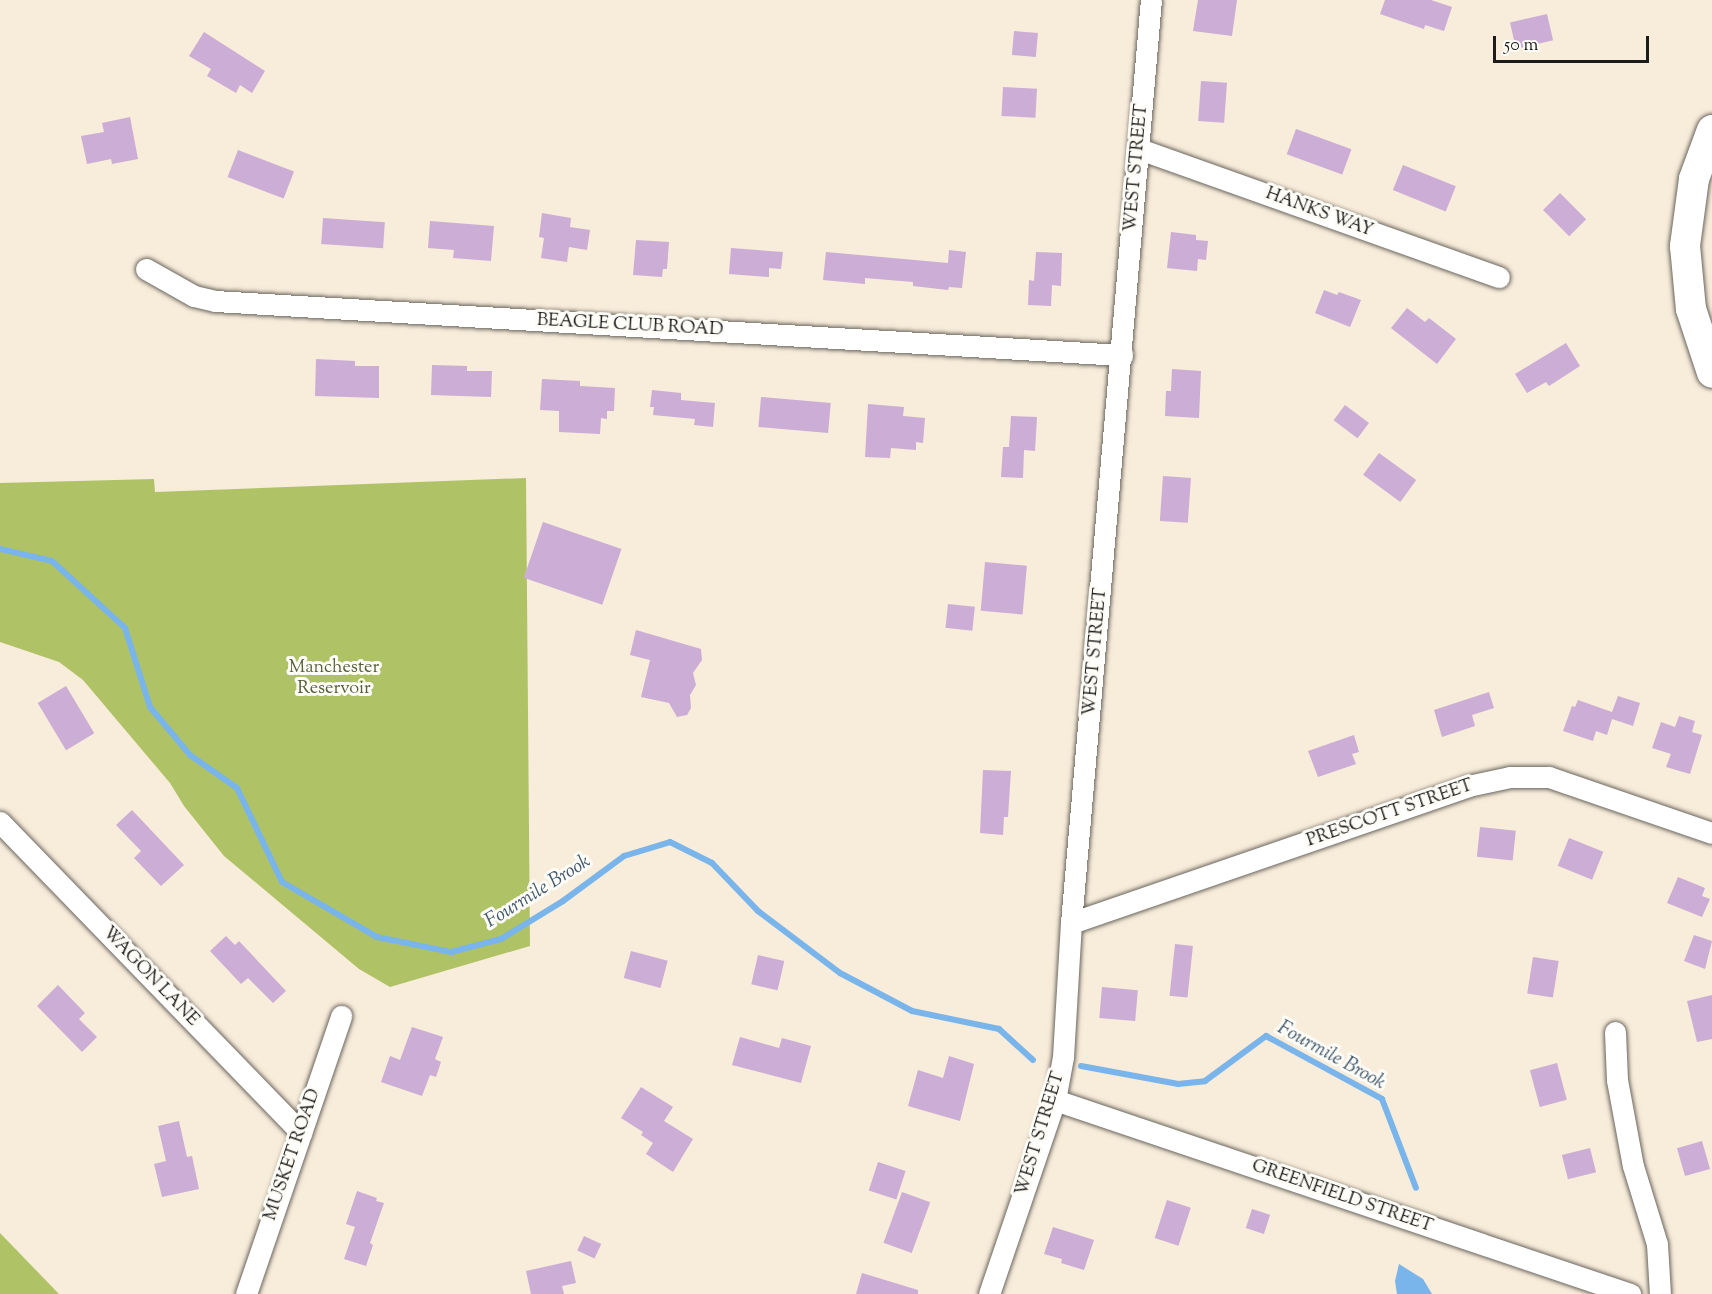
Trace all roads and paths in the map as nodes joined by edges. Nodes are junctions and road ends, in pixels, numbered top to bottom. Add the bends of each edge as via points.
1 (1151, 0) edge
2 (1712, 130) edge
3 (1139, 149) junction
4 (146, 269) dead end
5 (1499, 277) dead end
6 (1122, 355) junction
7 (1712, 373) edge
8 (0, 822) edge
9 (1712, 833) edge
10 (1071, 923) junction
11 (341, 1016) dead end
12 (1615, 1032) dead end
13 (1055, 1100) junction
14 (301, 1133) junction
15 (246, 1294) edge
16 (989, 1294) edge
17 (1630, 1294) edge
18 (1660, 1294) edge

1 - 3 street, WEST STREET
2 - 7 highway via 1694,179 1685,246 1691,309
3 - 5 street, HANKS WAY
3 - 6 street, WEST STREET
4 - 6 street, BEAGLE CLUB ROAD via 185,292 215,301
6 - 10 street, WEST STREET
8 - 14 street, WAGON LANE
9 - 10 street, PRESCOTT STREET via 1549,777 1510,777 1468,786
10 - 13 street, WEST STREET via 1065,1034
11 - 14 street, MUSKET ROAD
12 - 18 street via 1617,1080 1633,1166 1657,1244
13 - 16 street, WEST STREET
13 - 17 street, GREENFIELD STREET
14 - 15 street, MUSKET ROAD

